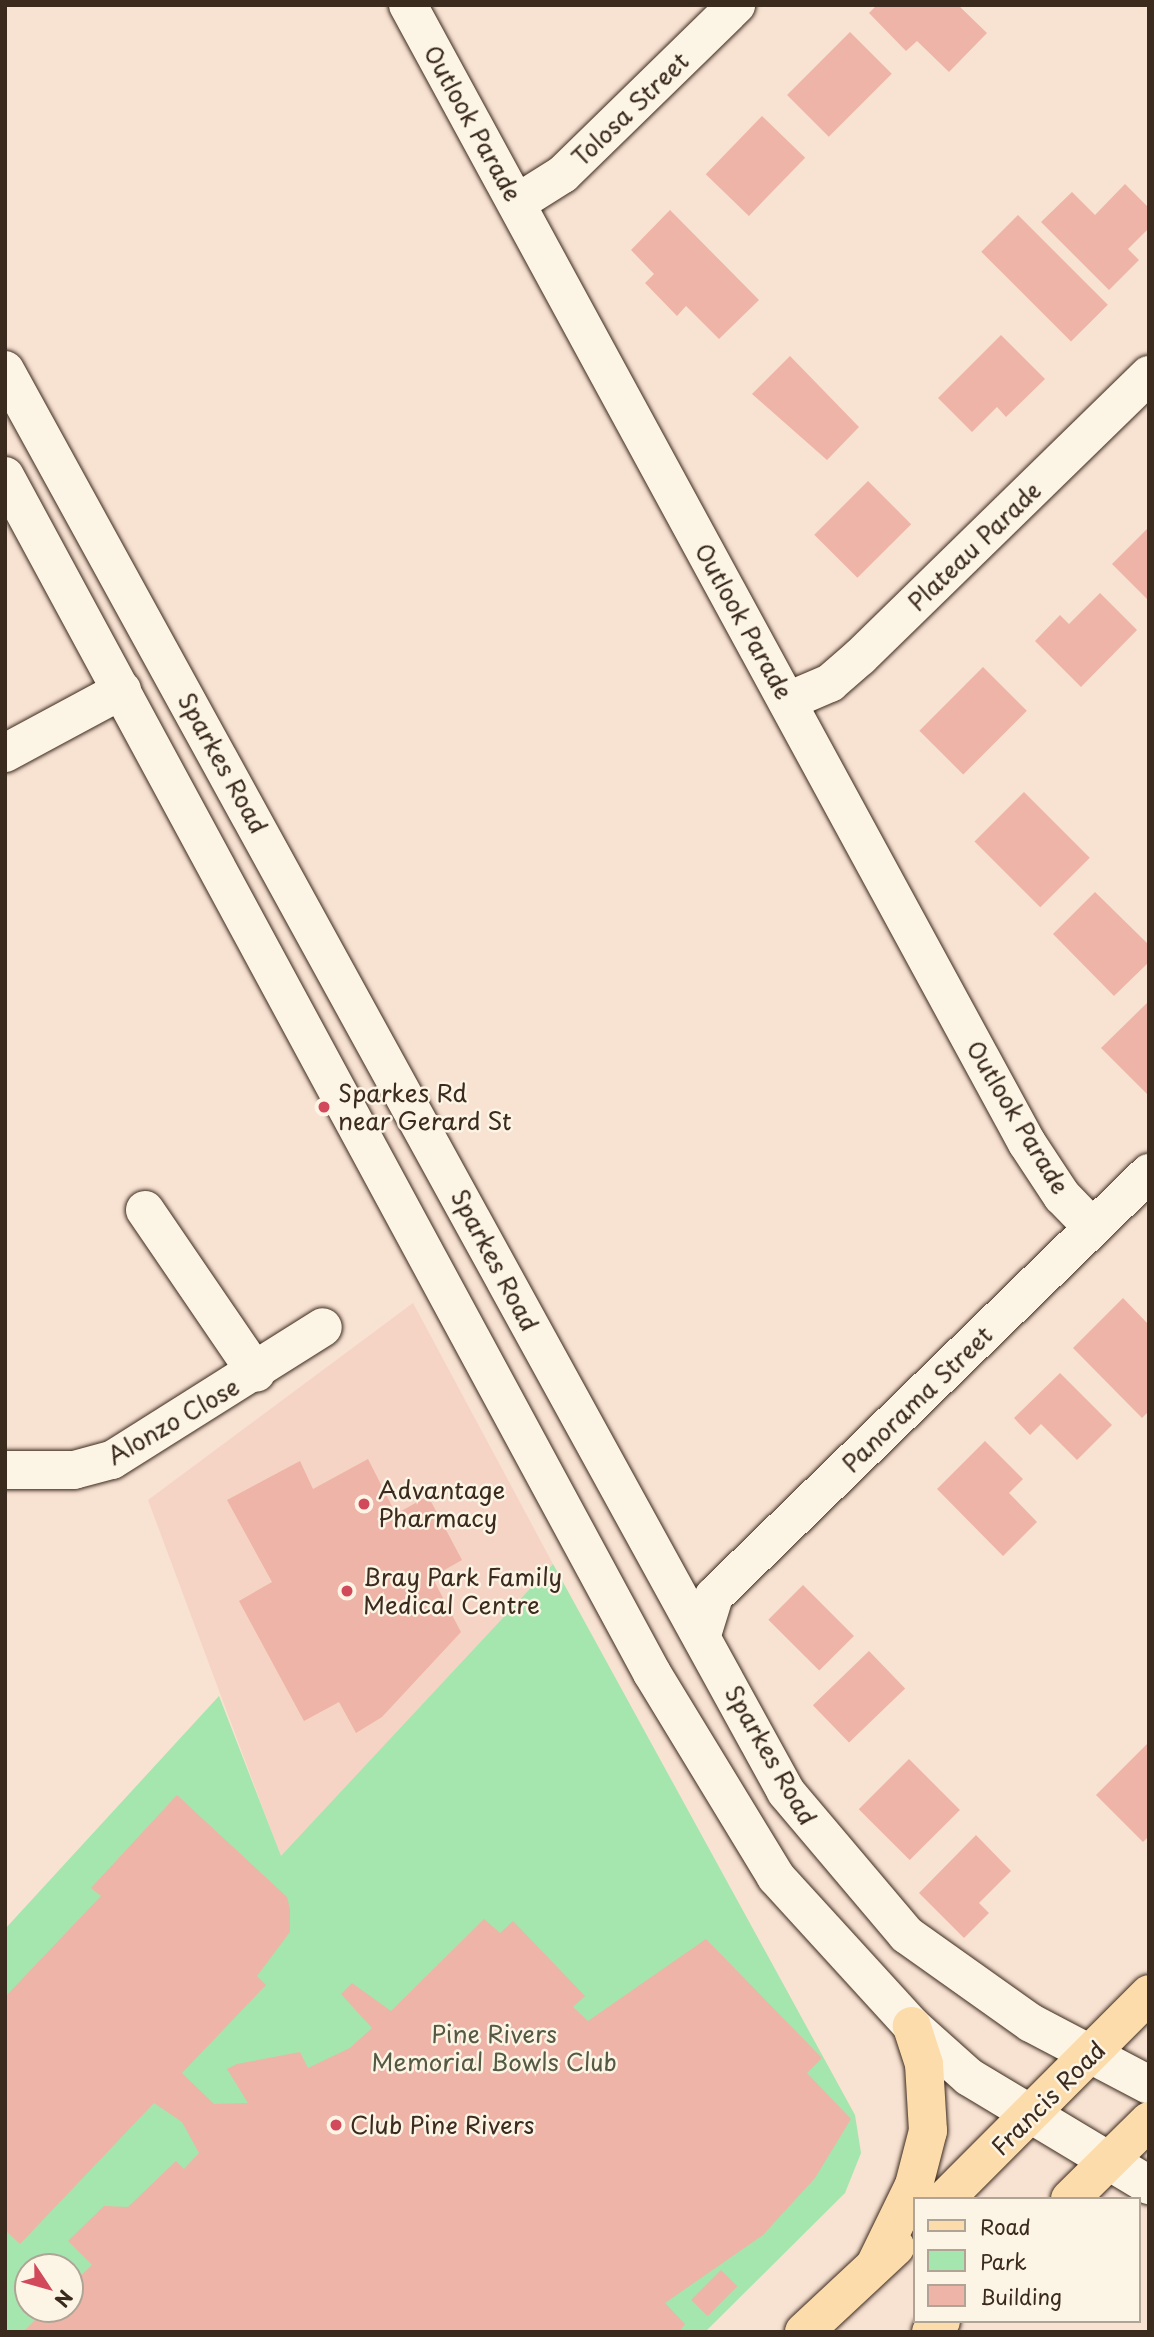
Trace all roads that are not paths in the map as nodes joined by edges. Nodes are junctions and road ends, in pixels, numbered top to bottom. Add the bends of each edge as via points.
1 (408, 5) edge
2 (736, 5) edge
3 (517, 203) junction
4 (5, 370) edge
5 (1149, 375) edge
6 (5, 476) edge
7 (121, 690) junction
8 (788, 701) junction
9 (5, 753) edge
10 (1149, 1173) edge
11 (145, 1210) dead end
12 (1092, 1227) junction
13 (323, 1327) dead end
14 (256, 1373) junction
15 (5, 1469) edge
16 (702, 1635) junction
17 (1149, 1994) edge
18 (912, 2026) junction
19 (1093, 2054) junction
20 (1149, 2085) edge
21 (1029, 2118) junction
22 (1149, 2121) edge
23 (1108, 2162) junction
24 (1149, 2185) edge
25 (948, 2197) edge
26 (1072, 2197) edge
27 (912, 2230) edge
28 (875, 2265) junction
29 (804, 2332) edge

1 - 3 street, Outlook Parade
2 - 3 street, Tolosa Street via 563,174
3 - 8 street, Outlook Parade
4 - 16 street, Sparkes Road
5 - 8 street, Plateau Parade via 860,657 830,682
6 - 7 street
7 - 9 street
7 - 18 street via 652,1673 776,1877
8 - 12 street, Outlook Parade via 1027,1143 1062,1196
10 - 12 street, Panorama Street
11 - 14 street, Alonzo Close
12 - 16 street, Panorama Street via 714,1596
13 - 14 street, Alonzo Close
14 - 15 street, Alonzo Close via 112,1460 74,1470
16 - 19 street, Sparkes Road via 786,1791 907,1935 1031,2023
17 - 19 main road, Francis Road
18 - 21 street
18 - 28 main road via 927,2083 928,2131 914,2185
19 - 20 street, Sparkes Road
19 - 21 main road, Francis Road
21 - 23 street
21 - 25 main road, Francis Road
22 - 23 main road
23 - 24 street
23 - 26 main road
27 - 28 main road
28 - 29 main road

